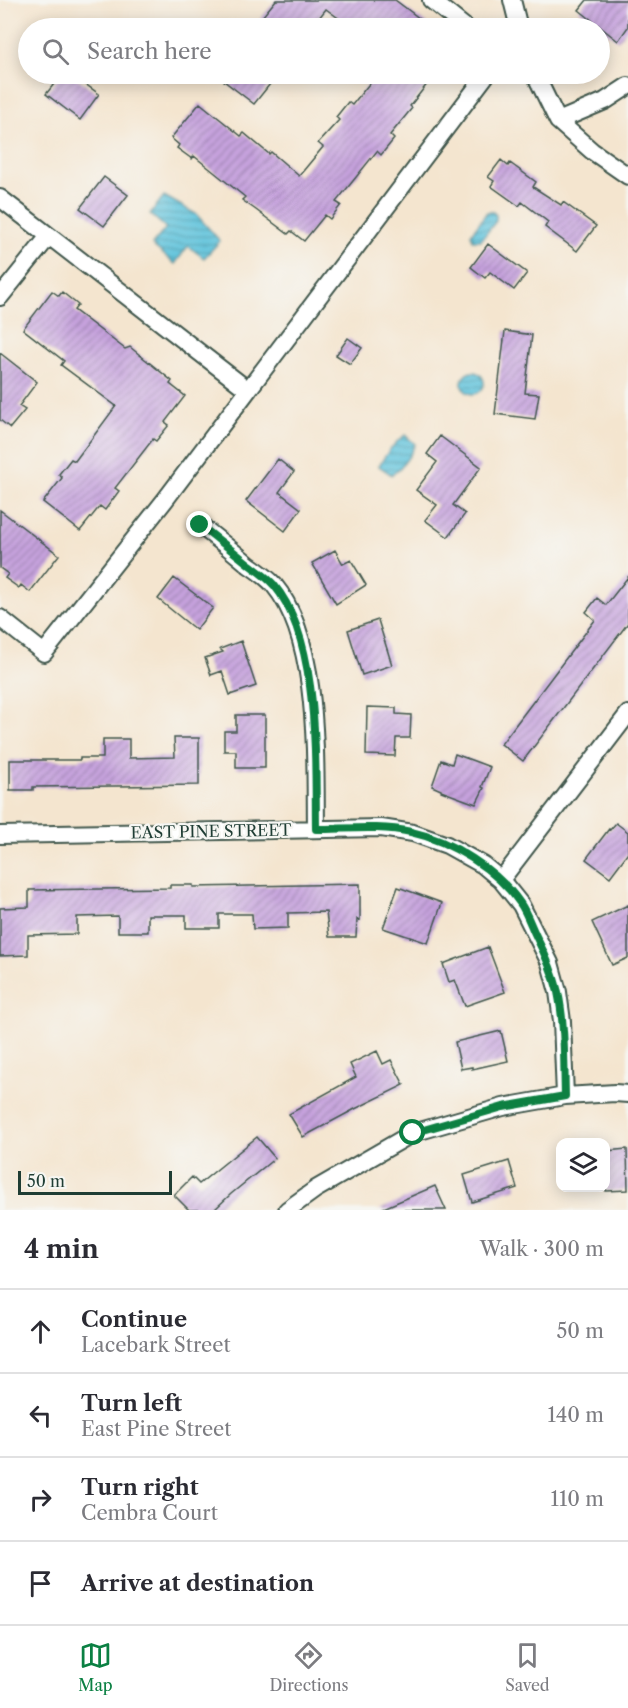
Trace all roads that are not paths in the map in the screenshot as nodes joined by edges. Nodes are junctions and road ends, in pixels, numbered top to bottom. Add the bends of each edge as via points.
1 (431, 0) edge
2 (512, 0) edge
3 (454, 18) edge
4 (516, 18) edge
5 (480, 84) edge
6 (540, 84) edge
7 (628, 86) edge
8 (558, 121) junction
9 (628, 176) edge
10 (0, 198) edge
11 (49, 236) junction
12 (0, 297) edge
13 (248, 390) junction
14 (200, 525) dead end
15 (0, 618) edge
16 (628, 714) edge
17 (316, 829) junction
18 (0, 835) edge
19 (501, 880) junction
20 (628, 1094) edge
21 (565, 1096) junction
22 (287, 1210) edge

1 - 3 street
2 - 4 street
5 - 13 street
6 - 8 street
7 - 8 street via 605,101
8 - 9 street
10 - 11 street
11 - 12 street
11 - 13 street
13 - 15 street via 44,653
14 - 17 street via 273,583 297,630 312,703
16 - 19 street
17 - 18 street, EAST PINE STREET
17 - 19 street, EAST PINE STREET via 381,828 413,832 447,845
19 - 21 street, EAST PINE STREET via 521,905 550,963 562,1021
20 - 21 street
21 - 22 street via 503,1107 413,1133

